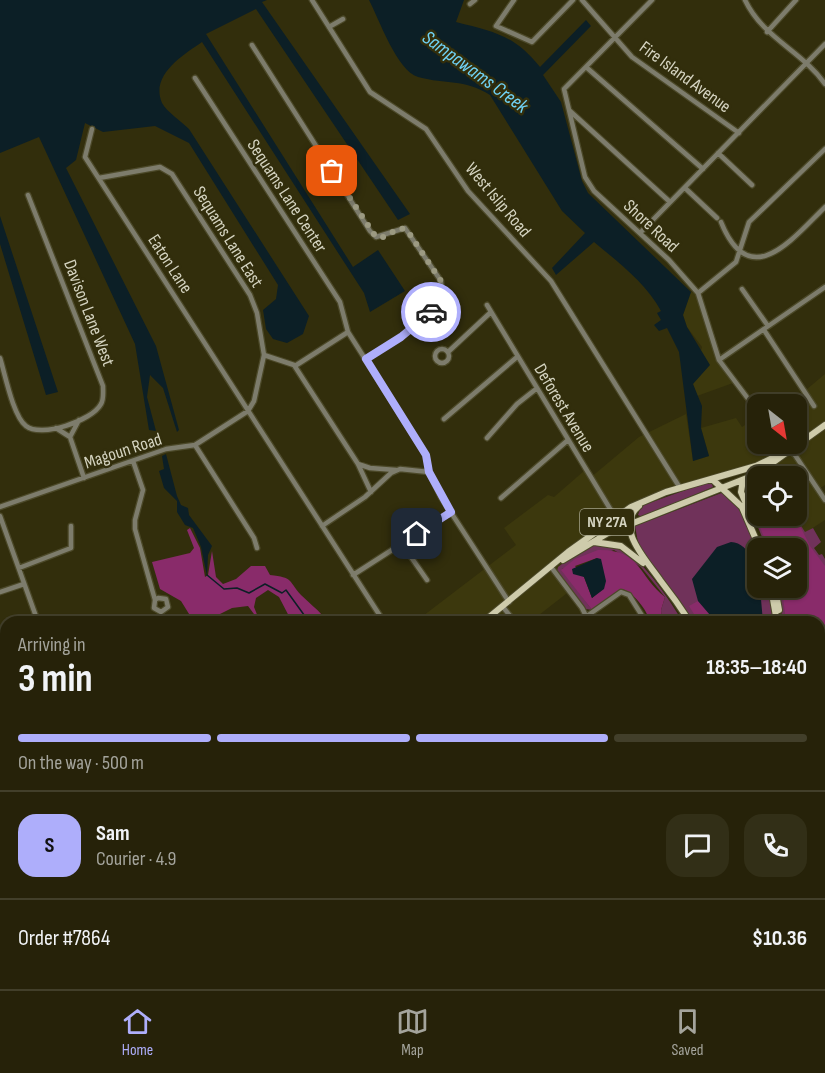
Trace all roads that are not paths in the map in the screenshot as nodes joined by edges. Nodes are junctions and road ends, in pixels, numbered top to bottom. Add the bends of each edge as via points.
1 (312, 0) edge
2 (475, 0) edge
3 (514, 0) edge
4 (573, 0) edge
5 (582, 0) edge
6 (652, 0) edge
7 (745, 0) edge
8 (796, 0) edge
9 (470, 4) dead end
10 (343, 19) dead end
11 (329, 27) junction
12 (767, 32) junction
13 (615, 37) junction
14 (825, 44) edge
15 (252, 45) dead end
16 (808, 62) junction
17 (586, 67) junction
18 (195, 78) dead end
19 (825, 84) edge
20 (569, 111) junction
21 (92, 129) dead end
22 (739, 133) junction
23 (825, 149) edge
24 (718, 153) junction
25 (703, 169) junction
26 (99, 178) junction
27 (752, 185) dead end
28 (685, 188) junction
29 (28, 195) dead end
30 (670, 202) junction
31 (825, 207) edge
32 (640, 233) junction
33 (739, 249) junction
34 (748, 255) junction
35 (736, 262) junction
36 (825, 287) edge
37 (742, 289) dead end
38 (698, 293) junction
39 (487, 305) dead end
40 (491, 312) junction
41 (766, 328) junction
42 (348, 332) junction
43 (448, 352) dead end
44 (264, 356) junction
45 (518, 357) junction
46 (0, 358) edge
47 (366, 359) junction
48 (719, 360) junction
49 (295, 366) junction
50 (536, 389) junction
51 (747, 397) edge
52 (814, 406) dead end
53 (248, 411) junction
54 (444, 419) dead end
55 (80, 420) junction
56 (825, 425) edge
57 (56, 428) junction
58 (70, 437) junction
59 (487, 438) dead end
60 (807, 438) edge
61 (568, 440) junction
62 (195, 446) junction
63 (780, 454) edge
64 (784, 454) edge
65 (792, 454) edge
66 (133, 461) junction
67 (357, 464) junction
68 (397, 470) junction
69 (429, 472) junction
70 (84, 478) junction
71 (712, 479) junction
72 (743, 480) junction
73 (680, 488) junction
74 (724, 488) junction
75 (371, 492) junction
76 (501, 498) dead end
77 (651, 498) junction
78 (825, 500) edge
79 (0, 507) edge
80 (638, 507) junction
81 (451, 512) junction
82 (0, 516) edge
83 (615, 517) junction
84 (642, 520) junction
85 (630, 524) junction
86 (71, 526) dead end
87 (322, 526) junction
88 (757, 538) edge
89 (758, 538) edge
90 (588, 543) junction
91 (402, 544) junction
92 (257, 548) dead end
93 (551, 567) junction
94 (19, 568) junction
95 (353, 575) junction
96 (427, 580) dead end
97 (24, 584) junction
98 (0, 592) edge
99 (671, 595) junction
100 (775, 598) edge
101 (155, 600) dead end
102 (509, 602) junction
103 (503, 607) junction
104 (36, 616) edge
105 (380, 616) edge
106 (491, 616) edge
107 (510, 616) edge
108 (587, 616) joint
109 (642, 616) edge
110 (686, 616) edge
111 (778, 616) edge

1 - 11 street, West Islip Road
2 - 9 street
3 - 4 street via 496,26 532,42
5 - 13 street, Fire Island Avenue
6 - 13 street
7 - 12 street
8 - 12 street
10 - 11 street
11 - 73 street, West Islip Road via 370,92 426,129 468,191 552,281
12 - 16 street
13 - 17 street
13 - 22 street, Fire Island Avenue via 632,57
14 - 16 street, Fire Island Avenue
15 - 47 street via 370,231 383,237 405,228 441,281 442,300 436,308
16 - 19 street
16 - 22 street, Fire Island Avenue
17 - 20 street, Shore Road via 564,89
17 - 25 street
18 - 42 street, Sequams Lane Center via 340,302
20 - 30 street
20 - 32 street, Shore Road via 589,185
21 - 26 street, Eaton Lane via 85,157
22 - 24 street
23 - 33 street via 749,222
24 - 25 street
24 - 27 street
25 - 28 street
26 - 44 street, Sequams Lane East via 160,167 172,174 253,302
26 - 53 street, Eaton Lane
28 - 30 street
28 - 33 street via 719,220 727,238
29 - 55 street, Davison Lane West via 103,386 101,404
30 - 32 street
31 - 34 street via 775,254
32 - 38 street, Shore Road
33 - 34 street
33 - 35 street
34 - 35 street
35 - 38 street
36 - 41 street
37 - 41 street
38 - 48 street, Shore Road
39 - 40 street, Deforest Avenue
40 - 43 street
40 - 45 street, Deforest Avenue
41 - 48 street
41 - 52 street
42 - 47 street, Sequams Lane Center
42 - 49 street
44 - 49 street
44 - 53 street
45 - 50 street, Deforest Avenue
45 - 54 street
46 - 57 street via 20,421 33,430
47 - 69 street, Sequams Lane Center via 426,455
48 - 51 street, Shore Road
49 - 67 street
50 - 59 street
50 - 61 street, Deforest Avenue
53 - 62 street, Magoun Road
53 - 87 street, Eaton Lane
55 - 57 street, Davison Lane West
55 - 58 street
56 - 60 main road, NY 27A
57 - 58 street
58 - 70 street
61 - 76 street
61 - 83 street, Deforest Avenue
62 - 66 street, Magoun Road via 166,449
62 - 92 street
63 - 71 main road, NY 27A
64 - 72 main road, NY 27A
65 - 78 street
66 - 70 street, Magoun Road
66 - 101 street via 143,490 135,529
67 - 68 street
67 - 75 street
68 - 69 street
68 - 75 street
69 - 81 street, Sequams Lane Center
70 - 79 street, Magoun Road
71 - 73 main road, NY 27A
71 - 74 main road
72 - 74 main road, NY 27A
72 - 89 main road via 741,492
73 - 77 main road, NY 27A
74 - 84 main road, NY 27A
74 - 88 main road via 742,507
75 - 87 street
77 - 80 main road
77 - 83 main road, NY 27A
80 - 84 main road via 636,514
80 - 85 main road
81 - 91 street
81 - 102 street, Sequams Lane Center
82 - 94 street
83 - 93 main road, NY 27A
84 - 85 main road, NY 27A
85 - 90 main road, NY 27A
85 - 99 main road via 636,546
86 - 94 street via 72,548
87 - 95 street, Eaton Lane
90 - 93 main road, NY 27A
90 - 99 main road via 608,542 628,549
91 - 95 street
91 - 96 street
93 - 102 main road, NY 27A
93 - 108 street
94 - 97 street
95 - 105 street, Eaton Lane
97 - 98 street
97 - 104 street
99 - 110 main road
100 - 111 main road
102 - 103 main road, NY 27A
103 - 106 main road, NY 27A
103 - 107 street
108 - 109 street via 621,592 629,595

